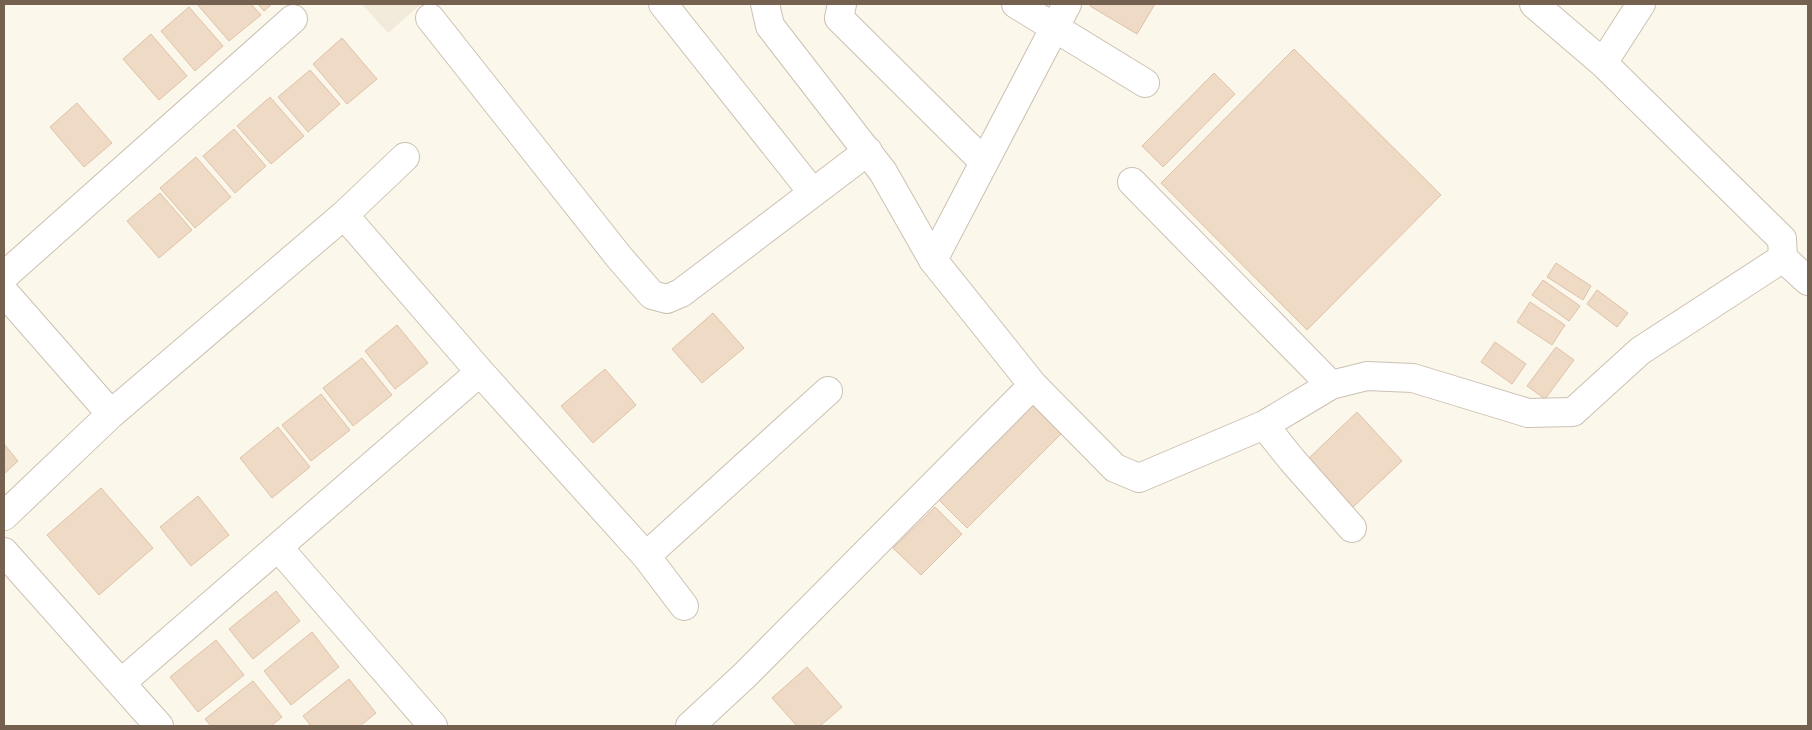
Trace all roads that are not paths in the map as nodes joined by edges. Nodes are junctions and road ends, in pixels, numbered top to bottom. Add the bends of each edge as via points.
1 (663, 4) edge
2 (765, 4) edge
3 (842, 4) edge
4 (1016, 4) edge
5 (1068, 4) edge
6 (1534, 4) edge
7 (1641, 4) edge
8 (430, 18) dead end
9 (293, 19) dead end
10 (1053, 28) junction
11 (1603, 63) junction
12 (1145, 83) dead end
13 (868, 151) junction
14 (405, 157) dead end
15 (984, 162) junction
16 (1132, 182) dead end
17 (813, 193) junction
18 (344, 215) junction
19 (1783, 258) junction
20 (934, 260) junction
21 (4, 276) edge
22 (1808, 281) edge
23 (4, 292) edge
24 (480, 372) junction
25 (1033, 385) junction
26 (1332, 385) junction
27 (828, 390) dead end
28 (111, 414) junction
29 (1264, 425) junction
30 (4, 516) edge
31 (1352, 528) dead end
32 (278, 547) junction
33 (4, 552) edge
34 (646, 556) junction
35 (684, 606) dead end
36 (121, 683) junction
37 (159, 726) edge
38 (433, 726) edge
39 (690, 726) edge

1 - 17 street
2 - 13 street via 770,26
3 - 15 street via 839,18
4 - 10 street
5 - 10 street
6 - 11 street
7 - 11 street
8 - 17 street via 652,295 666,298 681,293
9 - 21 street
10 - 12 street
10 - 15 street
11 - 19 street via 1782,239
13 - 17 street
13 - 20 street via 884,172
14 - 18 street
15 - 20 street
16 - 26 street
18 - 24 street
18 - 28 street
19 - 22 street
19 - 26 street via 1640,352 1573,412 1528,413 1414,378 1367,376
20 - 25 street
23 - 28 street
24 - 32 street
24 - 34 street
25 - 29 street via 1115,468 1139,478
25 - 39 street via 744,676
26 - 29 street
27 - 34 street
28 - 30 street
29 - 31 street
32 - 36 street
32 - 38 street
33 - 36 street
34 - 35 street
36 - 37 street

